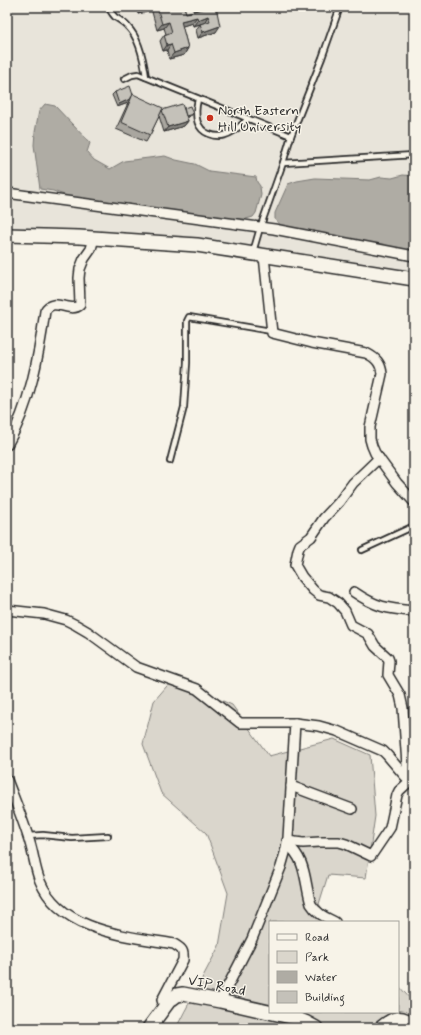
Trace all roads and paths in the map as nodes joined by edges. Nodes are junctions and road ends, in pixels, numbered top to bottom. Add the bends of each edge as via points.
1 (108, 7) edge
2 (340, 7) edge
3 (146, 77) junction
4 (124, 78) dead end
5 (198, 99) junction
6 (248, 119) junction
7 (291, 136) junction
8 (414, 155) edge
9 (283, 163) junction
10 (7, 192) edge
11 (260, 228) junction
12 (7, 235) edge
13 (94, 238) junction
14 (258, 255) junction
15 (414, 256) edge
16 (414, 279) edge
17 (271, 331) junction
18 (7, 445) edge
19 (379, 458) junction
20 (170, 460) dead end
21 (414, 502) edge
22 (414, 526) edge
23 (362, 550) dead end
24 (354, 592) dead end
25 (7, 610) edge
26 (414, 610) edge
27 (295, 723) junction
28 (412, 779) edge
29 (7, 780) edge
30 (291, 786) junction
31 (352, 809) dead end
32 (28, 836) junction
33 (108, 836) dead end
34 (287, 842) junction
35 (333, 921) edge
36 (220, 1001) junction
37 (165, 1005) junction
38 (269, 1012) edge
39 (273, 1013) edge
40 (385, 1021) edge
41 (414, 1026) edge
42 (149, 1028) edge
43 (316, 1028) edge

1 - 3 lane via 133,33
2 - 7 lane
3 - 4 lane via 135,74
3 - 5 lane
5 - 6 lane
5 - 6 lane via 197,121 207,133 225,135
6 - 7 lane
7 - 9 lane
8 - 9 lane
9 - 11 lane
10 - 11 street
11 - 14 lane
11 - 15 street
12 - 13 street
13 - 14 street via 197,245
13 - 18 street via 80,269 80,305 74,308 50,305 45,311 40,346 25,406
14 - 16 street
14 - 17 street
17 - 19 street via 273,334 366,353 379,362 382,374 369,432 372,446
17 - 20 lane via 188,318 185,400
19 - 21 street
19 - 28 street via 353,483 311,537 300,545 295,565 313,590 338,603 351,625 368,634 375,646 388,658 388,675 400,695 403,708
22 - 23 lane
24 - 26 street via 380,606
25 - 27 street via 44,614 66,620 88,632 136,667 197,689 240,723
27 - 28 street via 328,728 383,751 405,776
27 - 30 street
28 - 34 street via 399,791 390,828 371,856 339,842
29 - 32 street
30 - 31 street
30 - 34 street
32 - 33 lane
32 - 37 street via 40,883 60,909 88,926 174,944 182,949 183,960 163,996
34 - 35 street via 302,864 311,904 321,916
34 - 36 street via 281,867 252,939
36 - 37 street, VIP Road via 183,994 177,995
36 - 38 street, VIP Road
37 - 42 street, VIP Road
39 - 43 street, VIP Road via 295,1018
40 - 41 street via 402,1019

